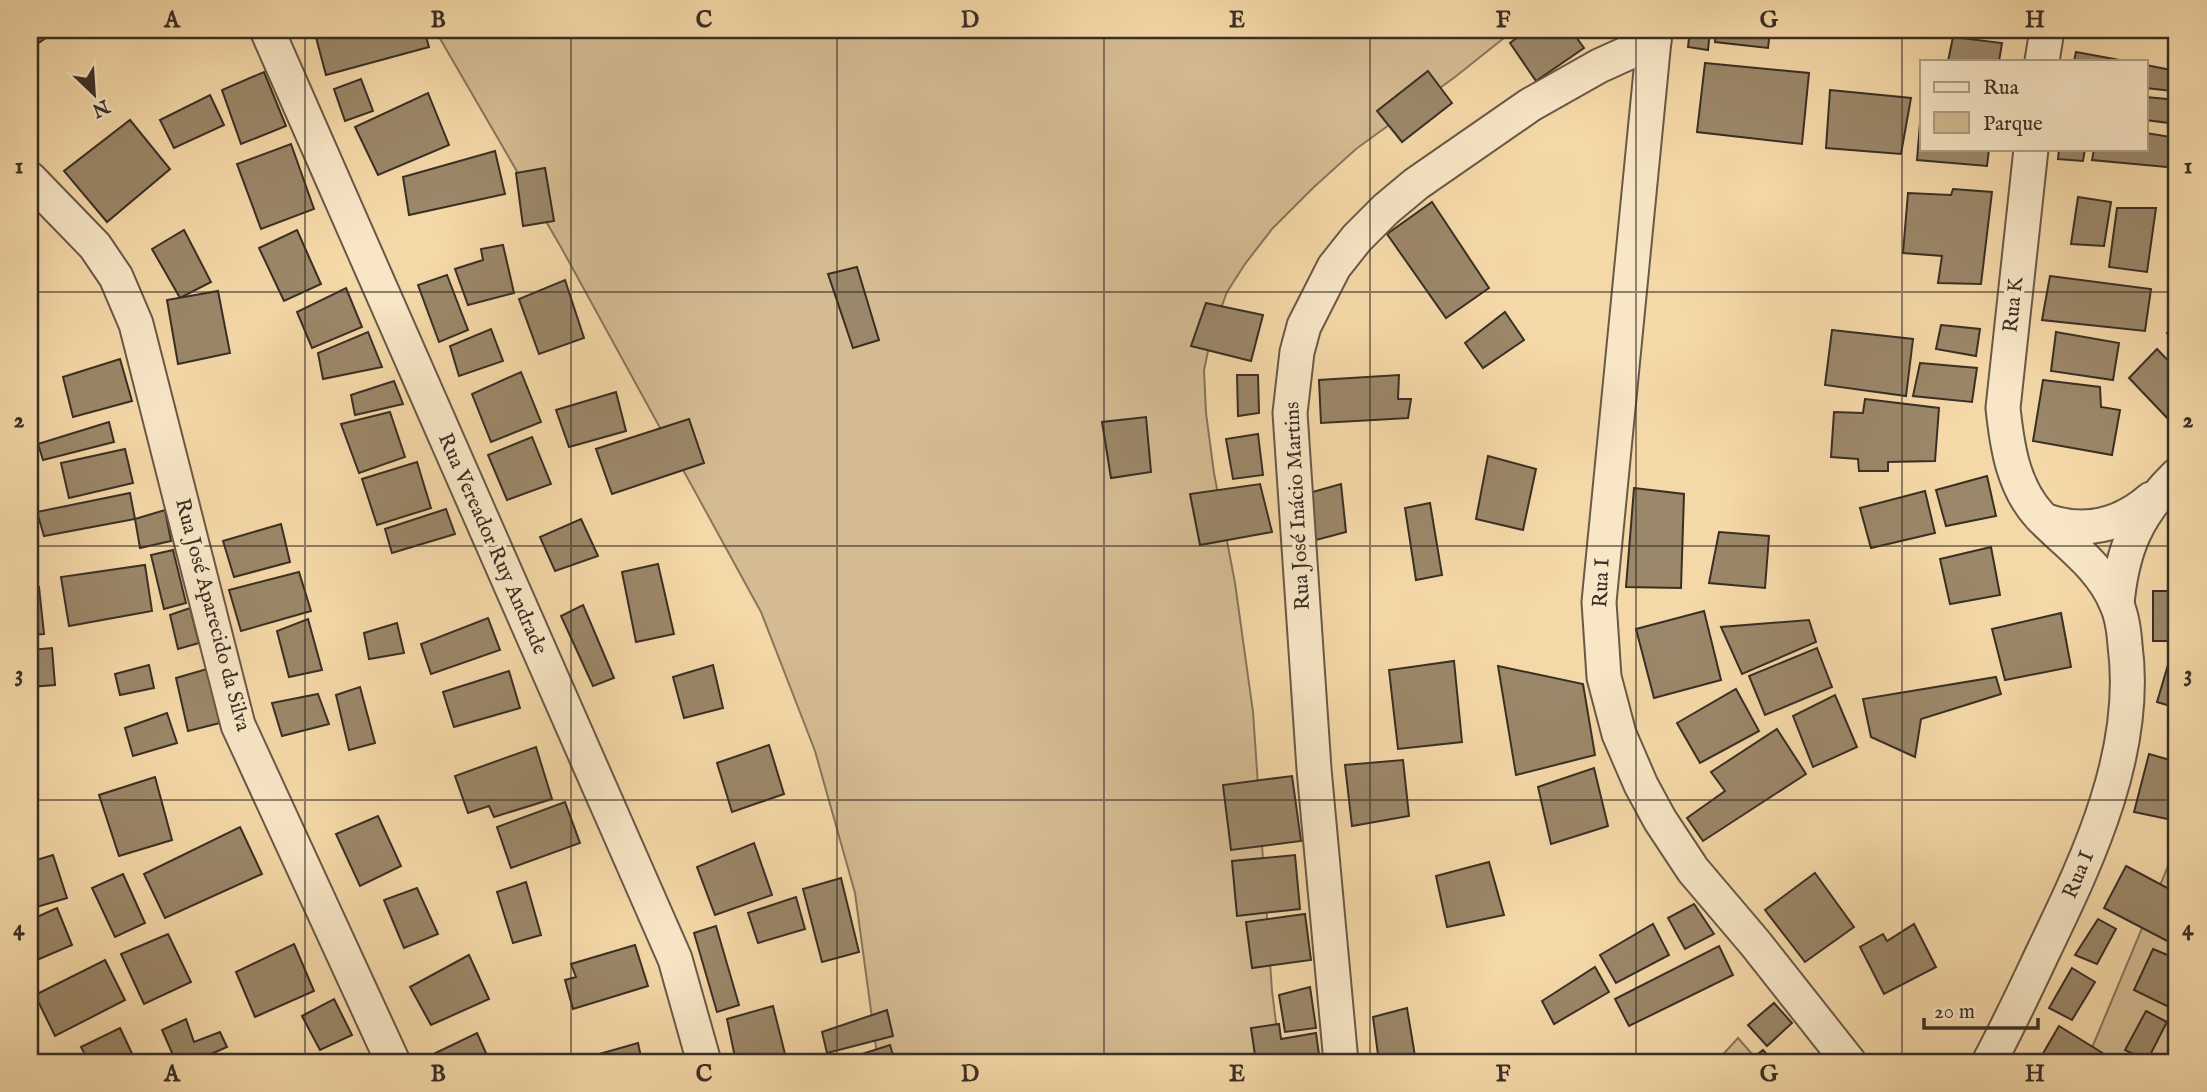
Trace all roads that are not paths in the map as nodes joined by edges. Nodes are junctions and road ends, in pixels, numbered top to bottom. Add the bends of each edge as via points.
1 (267, 30) edge
2 (2047, 30) edge
3 (1654, 35) edge
4 (2042, 60) edge
5 (2031, 150) edge
6 (30, 179) edge
7 (2011, 461) joint
8 (2169, 483) edge
9 (2047, 521) junction
10 (2117, 604) junction
11 (393, 1062) edge
12 (704, 1062) edge
13 (1341, 1062) edge
14 (1849, 1062) edge
15 (1989, 1062) edge

1 - 12 street, Rua Vereador Ruy Andrade via 674,959
2 - 4 street
3 - 13 street, Rua José Inácio Martins via 1530,105 1416,184 1367,228 1334,267 1304,326 1290,413 1314,769
3 - 14 street, Rua I via 1599,601 1604,677 1619,734 1660,820 1693,870
5 - 7 street, Rua K via 2003,408
6 - 11 street, Rua José Aparecido da Silva via 94,246 116,277 136,324 238,725
7 - 9 street, Rua I via 2028,499
8 - 9 street via 2140,509 2106,525 2074,528
8 - 10 street via 2130,539
9 - 10 street, Rua I via 2085,558
10 - 15 street, Rua I via 2127,661 2127,700 2114,774 2077,882

